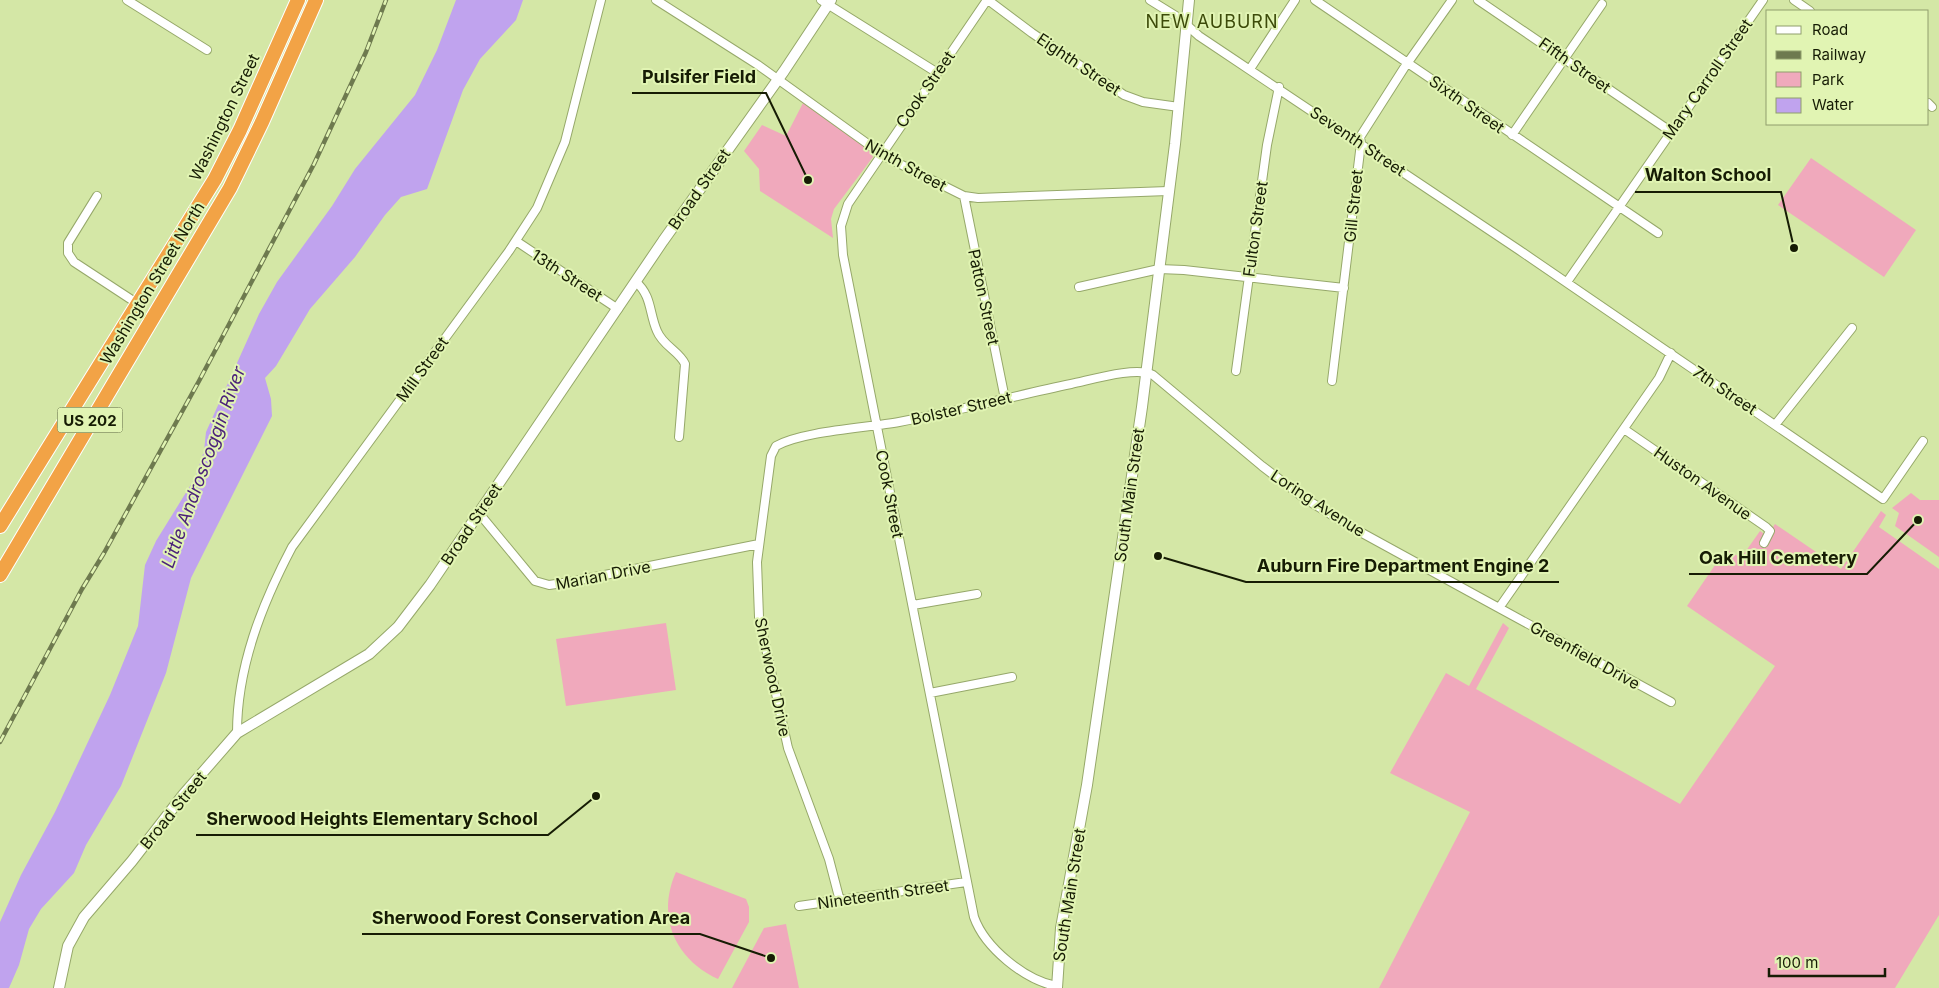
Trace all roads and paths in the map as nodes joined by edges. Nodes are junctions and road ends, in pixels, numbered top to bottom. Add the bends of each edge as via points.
1 (128, 0) edge
2 (298, 0) edge
3 (316, 0) edge
4 (601, 0) edge
5 (656, 0) edge
6 (987, 0) edge
7 (1150, 0) edge
8 (1189, 0) edge
9 (1295, 0) edge
10 (1315, 0) edge
11 (1452, 0) edge
12 (1478, 0) edge
13 (1763, 0) edge
14 (1794, 0) edge
15 (827, 1) edge
16 (1602, 4) dead end
17 (1809, 10) edge
18 (1187, 26) junction
19 (208, 50) dead end
20 (1566, 58) junction
21 (1408, 64) junction
22 (1250, 69) junction
23 (936, 72) junction
24 (778, 79) junction
25 (1279, 88) junction
26 (1179, 107) junction
27 (1670, 131) junction
28 (1512, 135) junction
29 (1361, 143) junction
30 (881, 153) junction
31 (1168, 191) junction
32 (97, 196) dead end
33 (964, 196) junction
34 (1619, 207) junction
35 (1658, 233) dead end
36 (516, 241) junction
37 (1159, 269) junction
38 (1248, 278) junction
39 (636, 282) junction
40 (1567, 282) junction
41 (1079, 287) dead end
42 (1344, 288) junction
43 (138, 304) junction
44 (618, 309) junction
45 (1852, 328) dead end
46 (1671, 354) junction
47 (1236, 371) dead end
48 (1147, 372) junction
49 (1332, 381) dead end
50 (1005, 398) junction
51 (1775, 424) junction
52 (877, 426) junction
53 (1624, 429) junction
54 (679, 437) dead end
55 (1923, 441) dead end
56 (776, 446) joint
57 (478, 512) junction
58 (0, 526) edge
59 (1764, 543) dead end
60 (759, 544) junction
61 (0, 575) edge
62 (977, 594) dead end
63 (913, 605) junction
64 (1499, 608) junction
65 (1012, 677) dead end
66 (930, 693) junction
67 (1671, 702) dead end
68 (237, 732) junction
69 (966, 882) junction
70 (840, 901) junction
71 (799, 906) dead end
72 (1041, 985) edge
73 (1056, 987) edge
74 (59, 988) edge

1 - 19 street
2 - 43 highway, Washington Street / US 202 via 230,151
3 - 61 highway, Washington Street North / US 202 via 230,188
4 - 36 street, Mill Street via 565,142 548,186
5 - 24 street, Ninth Street
6 - 23 street, Cook Street
6 - 26 street, Eighth Street via 1124,95 1142,102
7 - 18 street, Seventh Street
8 - 18 street, South Main Street
9 - 22 street
10 - 21 street, Sixth Street
11 - 21 street, Gill Street
12 - 20 street, Fifth Street
13 - 27 street, Mary Carroll Street
14 - 17 street
15 - 23 street
15 - 24 street, Broad Street
16 - 20 street
18 - 22 street, Seventh Street
18 - 26 street, South Main Street
20 - 27 street, Fifth Street
20 - 28 street
21 - 28 street, Sixth Street
21 - 29 street, Gill Street via 1364,128
22 - 25 street, Seventh Street
23 - 30 street, Cook Street
24 - 30 street, Ninth Street
24 - 39 street, Broad Street
25 - 29 street, Seventh Street
25 - 38 street, Fulton Street via 1267,146
26 - 31 street, South Main Street
27 - 34 street, Mary Carroll Street
28 - 34 street, Sixth Street
29 - 40 street, Seventh Street
29 - 42 street, Gill Street
30 - 33 street, Ninth Street
30 - 52 street, Cook Street via 848,204 841,226 846,272
31 - 33 street, Ninth Street
31 - 37 street, South Main Street
32 - 43 street via 68,243 68,254 74,262
33 - 50 street, Patton Street
34 - 35 street, Sixth Street
34 - 40 street, Mary Carroll Street
36 - 44 street, 13th Street
36 - 68 street, Mill Street via 292,547 271,589 250,647 238,700
37 - 38 street
37 - 41 street
37 - 48 street, South Main Street
38 - 42 street
38 - 47 street, Fulton Street
39 - 44 street, Broad Street
39 - 54 street via 648,296 661,339 685,364
40 - 46 street, 7th Street
42 - 49 street, Gill Street
43 - 58 highway, Washington Street / US 202
44 - 57 street, Broad Street
45 - 51 street
46 - 51 street, 7th Street
46 - 53 street via 1659,378
48 - 50 street, Bolster Street
48 - 64 street, Loring Avenue via 1304,498
48 - 73 street, South Main Street via 1088,785 1062,928
50 - 52 street, Bolster Street
51 - 55 street, 7th Street via 1883,499
52 - 56 street, Bolster Street
52 - 63 street, Cook Street
53 - 59 street, Huston Avenue via 1766,527 1770,531
53 - 64 street
56 - 60 street, Sherwood Drive via 771,456
57 - 60 street, Marian Drive via 529,576 544,584 570,582
57 - 68 street, Broad Street via 430,586 390,636 369,654
60 - 70 street, Sherwood Drive via 757,600 788,748 829,859
62 - 63 street
63 - 66 street, Cook Street
64 - 67 street, Greenfield Drive
65 - 66 street
66 - 69 street, Cook Street
68 - 74 street, Broad Street via 84,918 68,946
69 - 70 street, Nineteenth Street
69 - 72 street, Cook Street via 974,917 984,938
70 - 71 street, Nineteenth Street
72 - 73 street, Cook Street

